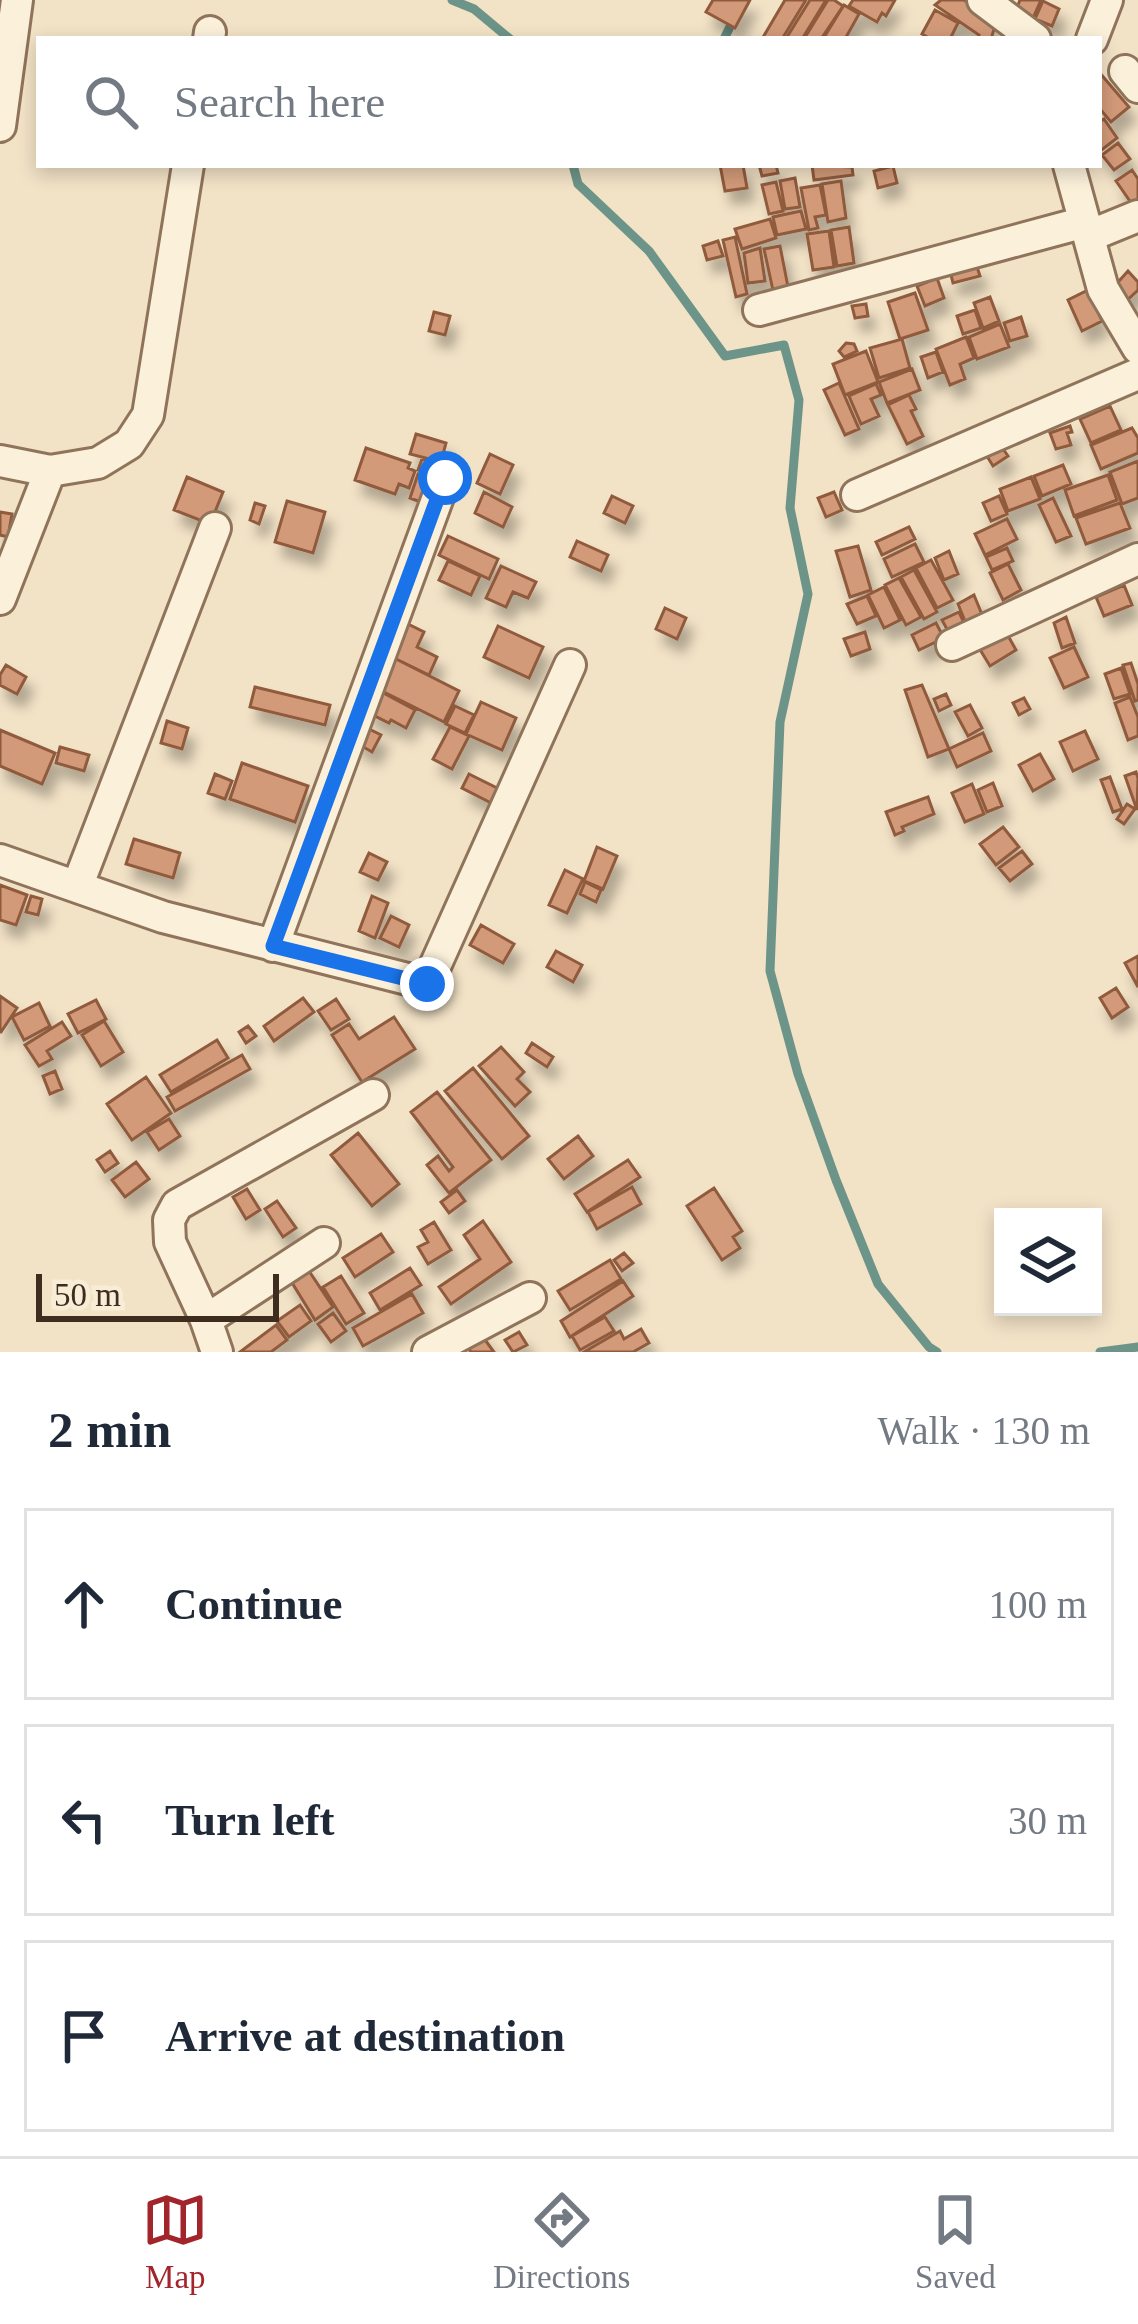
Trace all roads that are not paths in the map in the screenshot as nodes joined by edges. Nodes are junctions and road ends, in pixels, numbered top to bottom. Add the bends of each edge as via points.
1 (17, 0) edge
2 (983, 0) edge
3 (1107, 0) edge
4 (1031, 36) edge
5 (1094, 36) edge
6 (0, 126) edge
7 (188, 168) edge
8 (1070, 168) edge
9 (1138, 216) edge
10 (1087, 229) junction
11 (759, 310) dead end
12 (1138, 348) edge
13 (1138, 374) edge
14 (0, 461) edge
15 (50, 471) junction
16 (445, 478) dead end
17 (857, 495) dead end
18 (215, 528) dead end
19 (1138, 560) edge
20 (0, 598) edge
21 (952, 646) dead end
22 (570, 665) dead end
23 (0, 860) edge
24 (77, 886) junction
25 (273, 946) junction
26 (373, 1095) dead end
27 (324, 1243) dead end
28 (530, 1298) dead end
29 (206, 1320) junction
30 (217, 1352) edge
31 (428, 1352) edge

1 - 6 street
2 - 4 street
3 - 5 street
7 - 15 street via 148,415 129,444 98,463
8 - 10 street
9 - 10 street
10 - 11 street
10 - 12 street via 1103,289
13 - 17 street
14 - 15 street
15 - 20 street
16 - 25 street
18 - 24 street
19 - 21 street
22 - 25 street via 427,984
23 - 24 street
24 - 25 street
26 - 29 street via 177,1204 170,1242
27 - 29 street
28 - 31 street
29 - 30 street

